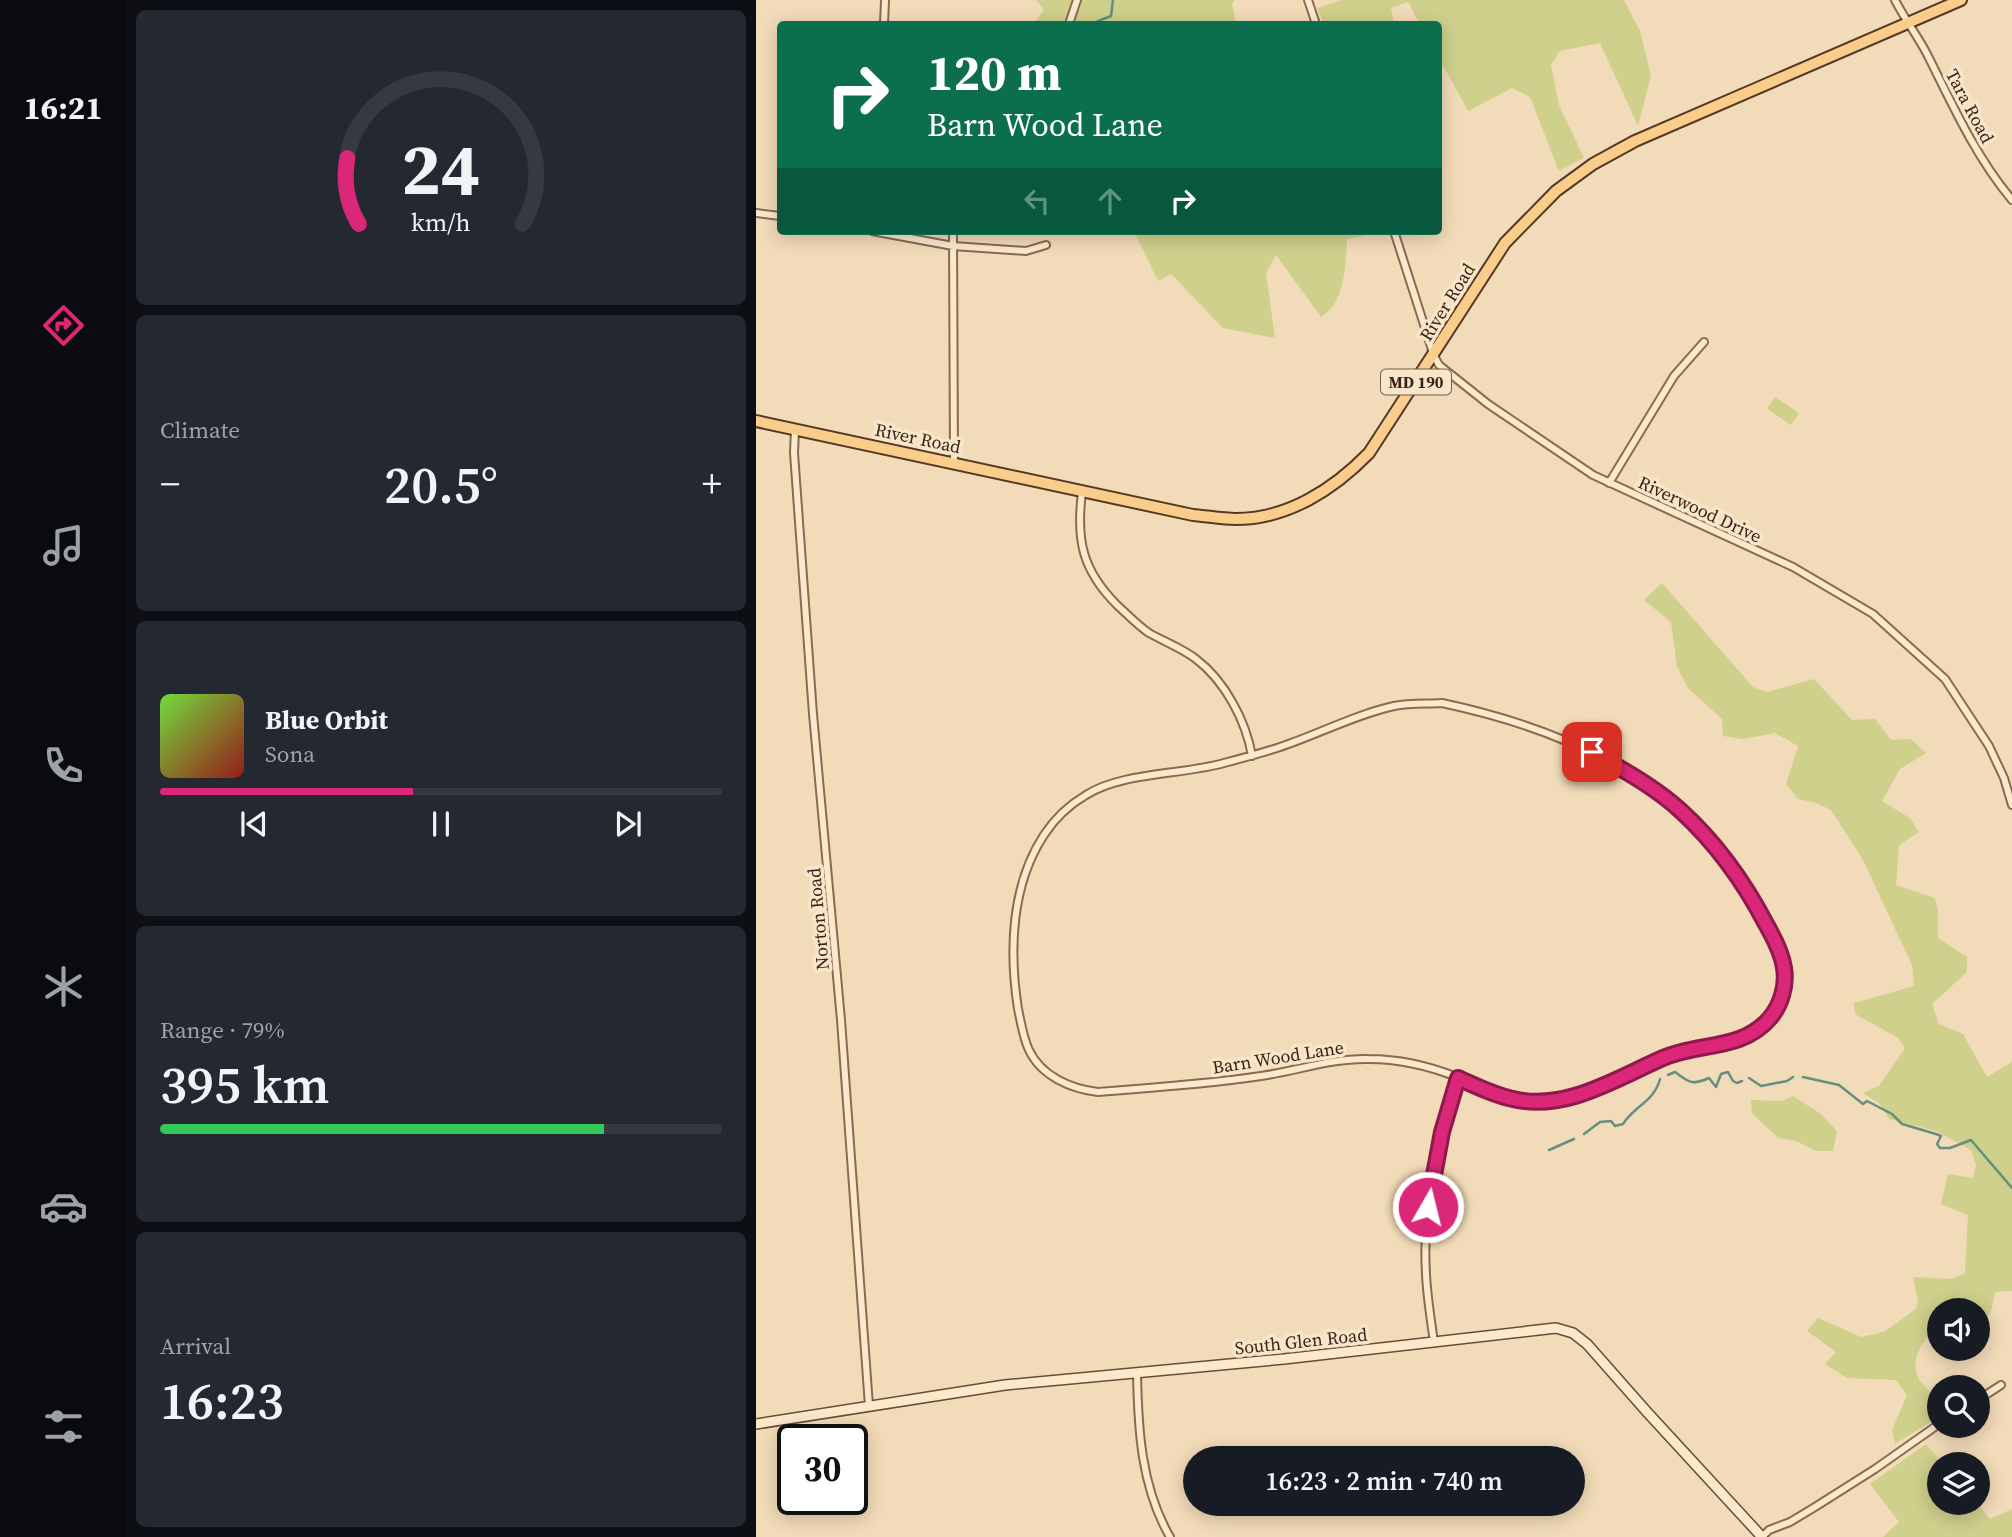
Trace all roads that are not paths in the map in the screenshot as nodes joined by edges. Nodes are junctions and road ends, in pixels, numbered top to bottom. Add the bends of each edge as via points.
1 (886, 0) edge
2 (1077, 0) edge
3 (1308, 0) edge
4 (1895, 0) edge
5 (1961, 0) edge
6 (884, 21) edge
7 (1070, 21) edge
8 (1316, 21) edge
9 (1906, 23) junction
10 (2012, 200) edge
11 (756, 213) edge
12 (777, 216) edge
13 (908, 235) edge
14 (953, 235) edge
15 (1395, 235) edge
16 (1046, 245) dead end
17 (953, 246) junction
18 (1704, 342) dead end
19 (1434, 356) junction
20 (756, 421) edge
21 (795, 429) junction
22 (954, 463) junction
23 (1609, 482) junction
24 (1082, 492) junction
25 (1251, 755) junction
26 (2012, 805) edge
27 (1458, 1078) junction
28 (1434, 1343) junction
29 (1137, 1373) junction
30 (2001, 1385) dead end
31 (1990, 1392) edge
32 (869, 1406) junction
33 (756, 1424) edge
34 (1927, 1432) edge
35 (1170, 1537) edge
36 (1762, 1537) edge

1 - 6 street
2 - 7 street
3 - 8 street
4 - 9 street, Tara Road
5 - 9 main road, River Road / MD 190
9 - 10 street, Tara Road via 1926,52 1963,128
9 - 19 main road, River Road / MD 190 via 1635,141 1593,164 1556,191 1505,243
11 - 12 street
13 - 17 street
14 - 17 street
15 - 19 street, Riverwood Drive
16 - 17 street via 1026,251
17 - 22 street
18 - 23 street via 1674,376
19 - 23 street, Riverwood Drive via 1489,404 1561,455
19 - 24 main road, River Road / MD 190 via 1369,453 1350,472 1303,503 1261,517 1236,519
20 - 21 main road, River Road / MD 190
21 - 22 main road, River Road / MD 190
21 - 32 street, Norton Road via 813,714
22 - 24 main road, River Road / MD 190
23 - 26 street, Riverwood Drive via 1793,567 1882,622 1945,679 1989,746
24 - 25 street via 1080,537 1089,570 1126,614 1198,661 1218,682 1248,734
25 - 27 street, Barn Wood Lane via 1111,783 1087,794 1049,828 1027,870 1013,931 1016,992 1029,1051 1055,1078 1098,1092 1262,1076 1333,1060 1366,1058 1398,1060
25 - 27 street, Barn Wood Lane via 1397,706 1442,703 1482,712 1592,752 1656,791 1716,847 1746,886 1784,968 1784,991 1761,1027 1735,1041 1668,1056 1556,1101 1514,1100
27 - 28 street via 1433,1172 1427,1219 1426,1274
28 - 29 main road, South Glen Road
28 - 36 main road, South Glen Road via 1544,1328 1578,1336
29 - 32 main road, South Glen Road via 1002,1386
29 - 35 street via 1138,1432 1144,1463 1161,1522
30 - 31 street
32 - 33 main road, South Glen Road
34 - 36 street

